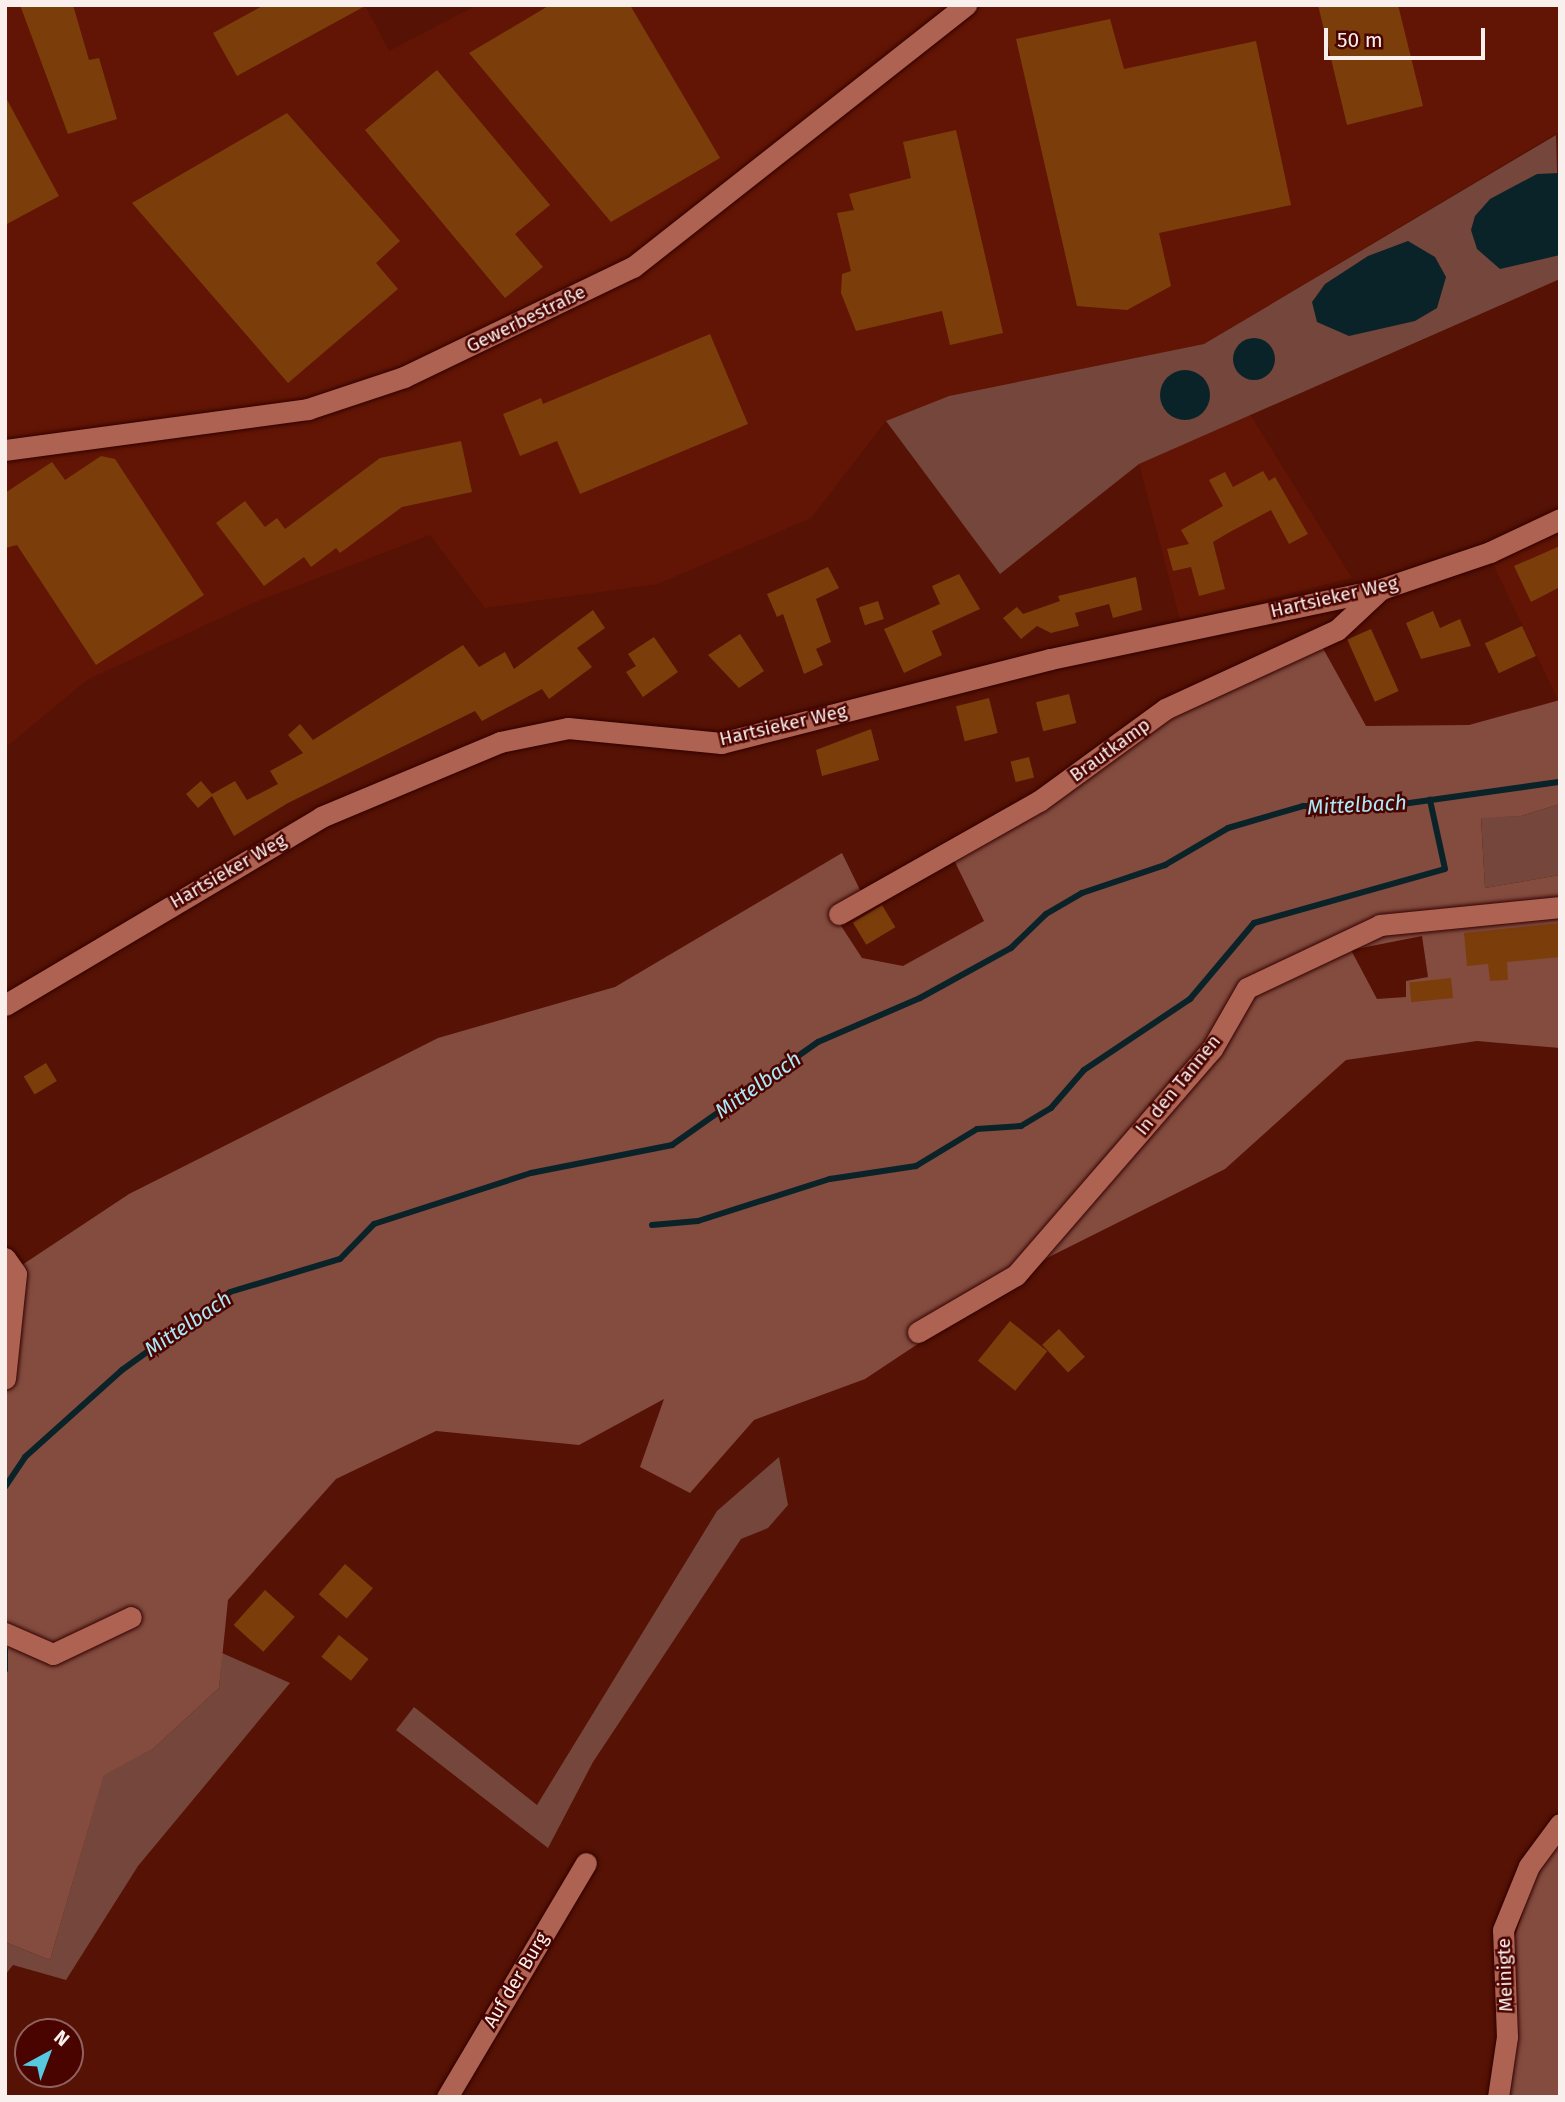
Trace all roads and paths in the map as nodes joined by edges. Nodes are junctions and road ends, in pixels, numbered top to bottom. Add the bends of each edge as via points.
1 (966, 5) edge
2 (5, 450) edge
3 (1560, 519) edge
4 (1381, 589) junction
5 (1560, 907) edge
6 (839, 914) dead end
7 (5, 1005) edge
8 (5, 1258) edge
9 (918, 1332) dead end
10 (5, 1378) edge
11 (131, 1617) dead end
12 (5, 1633) edge
13 (1560, 1824) edge
14 (586, 1863) dead end
15 (447, 2097) edge
16 (1498, 2097) edge

1 - 2 street, Gewerbestraße via 633,267 404,377 308,410
3 - 4 street, Hartsieker Weg via 1490,552
4 - 6 street, Brautkamp via 1337,631 1165,709 1039,801
4 - 7 street, Hartsieker Weg via 1050,659 721,743 568,728 500,742 321,817
5 - 9 street, In den Tannen via 1380,925 1247,988 1212,1049 1016,1275
8 - 10 street via 16,1274
11 - 12 street via 53,1654
13 - 16 street, Meinigte via 1529,1866 1503,1930 1507,2037
14 - 15 street, Auf der Burg

